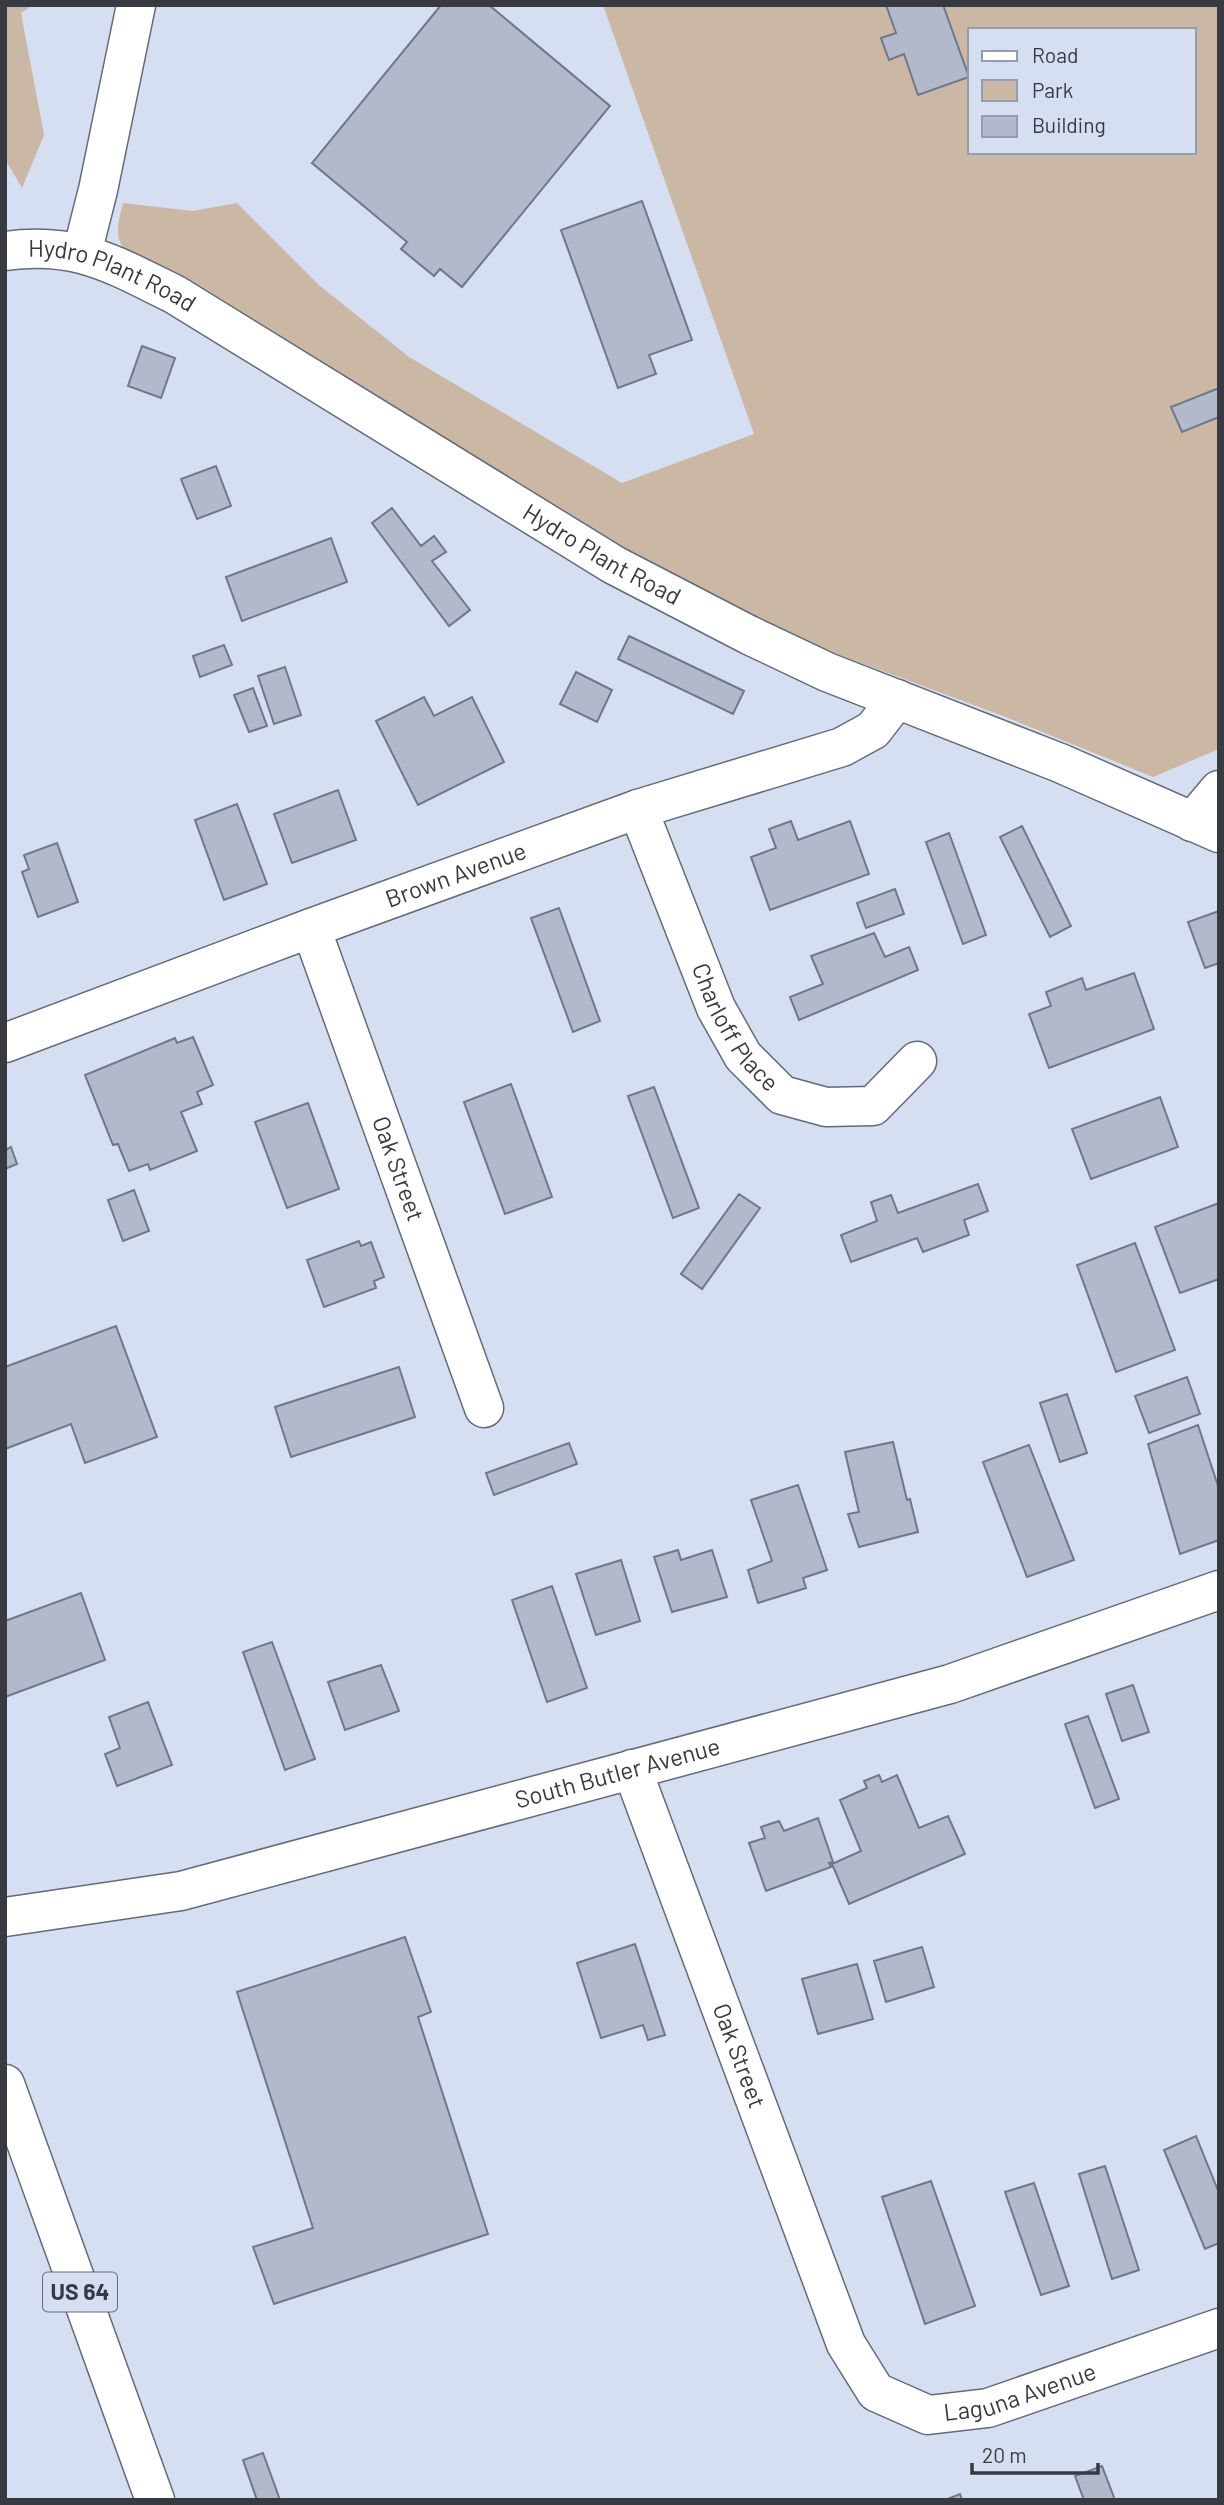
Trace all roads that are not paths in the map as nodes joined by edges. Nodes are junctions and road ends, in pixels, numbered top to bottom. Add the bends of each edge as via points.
1 (135, 5) edge
2 (5, 251) edge
3 (82, 253) junction
4 (897, 699) junction
5 (1219, 790) edge
6 (638, 809) junction
7 (1206, 827) edge
8 (311, 928) junction
9 (5, 1043) edge
10 (917, 1061) dead end
11 (484, 1408) dead end
12 (1219, 1590) edge
13 (632, 1769) junction
14 (5, 1917) edge
15 (5, 2084) edge
16 (1219, 2328) edge
17 (846, 2344) joint
18 (155, 2500) edge

1 - 3 main road
2 - 3 main road, Hydro Plant Road via 54,248
3 - 4 main road, Hydro Plant Road via 174,294 614,565 827,673
4 - 6 main road, Brown Avenue via 873,730 842,747
4 - 7 main road, Hydro Plant Road
5 - 7 main road
6 - 8 main road, Brown Avenue
6 - 10 main road, Charloff Place via 716,1009 743,1056 782,1094 826,1107 873,1106
8 - 9 main road, Brown Avenue
8 - 11 main road, Oak Street
12 - 13 main road, South Butler Avenue via 950,1684
13 - 14 main road, South Butler Avenue via 181,1891
13 - 17 main road, Oak Street
15 - 18 main road, US 64
16 - 17 main road, Laguna Avenue via 988,2408 928,2415 876,2392

